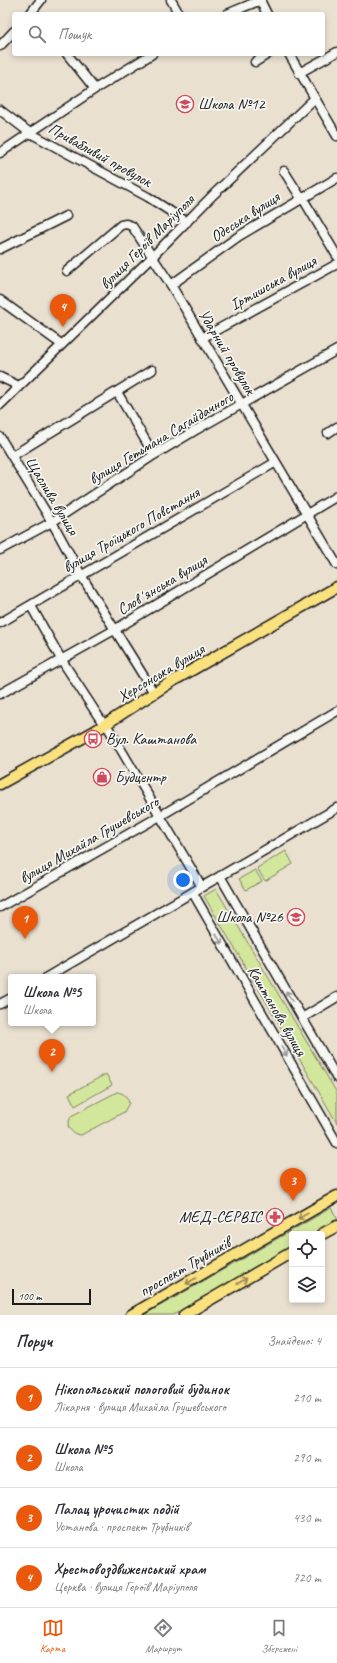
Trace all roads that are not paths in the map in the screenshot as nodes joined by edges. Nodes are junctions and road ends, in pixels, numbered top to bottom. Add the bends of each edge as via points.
1 (41, 0) edge
2 (171, 0) edge
3 (260, 0) edge
4 (32, 12) edge
5 (178, 12) edge
6 (233, 12) edge
7 (266, 12) edge
8 (12, 33) edge
9 (0, 46) edge
10 (337, 52) edge
11 (69, 56) edge
12 (149, 56) edge
13 (265, 56) edge
14 (290, 56) edge
15 (255, 62) dead end
16 (299, 74) junction
17 (94, 89) junction
18 (314, 99) junction
19 (0, 110) edge
20 (30, 133) junction
21 (337, 136) edge
22 (0, 153) edge
23 (284, 171) dead end
24 (337, 178) edge
25 (301, 198) junction
26 (66, 216) dead end
27 (187, 222) junction
28 (0, 249) edge
29 (337, 256) edge
30 (152, 257) junction
31 (337, 264) edge
32 (67, 271) dead end
33 (171, 285) junction
34 (0, 300) edge
35 (202, 338) junction
36 (61, 344) junction
37 (337, 350) edge
38 (152, 370) dead end
39 (0, 377) edge
40 (19, 386) junction
41 (117, 392) junction
42 (0, 405) edge
43 (242, 405) junction
44 (337, 427) edge
45 (328, 432) dead end
46 (0, 437) edge
47 (154, 455) junction
48 (12, 456) junction
49 (276, 462) junction
50 (337, 496) edge
51 (307, 513) junction
52 (52, 522) junction
53 (0, 550) edge
54 (337, 565) edge
55 (82, 575) junction
56 (337, 587) edge
57 (31, 606) junction
58 (0, 623) edge
59 (116, 629) junction
60 (61, 659) junction
61 (154, 693) junction
62 (0, 694) edge
63 (337, 711) edge
64 (105, 725) junction
65 (0, 784) edge
66 (337, 808) edge
67 (160, 816) junction
68 (220, 876) junction
69 (202, 888) junction
70 (193, 893) junction
71 (0, 907) edge
72 (52, 974) edge
73 (337, 997) edge
74 (302, 1018) junction
75 (337, 1078) edge
76 (337, 1143) edge
77 (337, 1197) edge
78 (337, 1226) edge
79 (325, 1232) edge
80 (289, 1254) edge
81 (131, 1315) edge
82 (184, 1315) edge

1 - 4 street
2 - 5 street
3 - 6 street
3 - 7 street
8 - 9 street
10 - 16 street
11 - 17 street
12 - 17 street
13 - 15 street
14 - 16 street
16 - 18 street
17 - 20 street
18 - 21 street
18 - 27 street, вулиця Героїв Маріуполя
19 - 20 street, Привабливий провулок
20 - 22 street
20 - 27 street, Привабливий провулок via 148,197
23 - 25 street
24 - 25 street, Одеська вулиця
25 - 29 street
25 - 33 street, Одеська вулиця via 239,236
26 - 28 street
27 - 30 street, вулиця Героїв Маріуполя
30 - 32 street, Ударний провулок via 132,226 121,224
30 - 33 street, Ударний провулок
30 - 36 street, вулиця Героїв Маріуполя
31 - 35 street, Іртишська вулиця
33 - 35 street, Ударний провулок
34 - 36 street
35 - 43 street, Ударний провулок
36 - 40 street, вулиця Героїв Маріуполя
37 - 43 street, вулиця Гетьмана Сагайдачного
38 - 41 street
39 - 40 street
40 - 42 street, вулиця Героїв Маріуполя
41 - 47 street
41 - 48 street
43 - 47 street, вулиця Гетьмана Сагайдачного
43 - 49 street, Ударний провулок
44 - 45 street
46 - 48 street, Щаслива вулиця
47 - 52 street, вулиця Гетьмана Сагайдачного
48 - 52 street, Щаслива вулиця
49 - 51 street
49 - 55 street, вулиця Троїцького Повстання
50 - 51 street, Словʼянська вулиця
51 - 54 street
51 - 59 street, Словʼянська вулиця
52 - 53 street, вулиця Гетьмана Сагайдачного
52 - 55 street, Щаслива вулиця
55 - 57 street, вулиця Троїцького Повстання
55 - 59 street, Щаслива вулиця
56 - 61 main road, Херсонська вулиця
57 - 58 street, вулиця Троїцького Повстання
57 - 60 street
59 - 60 street, Словʼянська вулиця
59 - 61 street, Щаслива вулиця
60 - 62 street, Словʼянська вулиця
60 - 64 street
61 - 64 main road, Херсонська вулиця
63 - 67 street, вулиця Михайла Грушевського
64 - 65 main road, Херсонська вулиця
64 - 67 street
66 - 68 street
67 - 69 street
67 - 71 street, вулиця Михайла Грушевського
68 - 69 street
74 -> 68 street, Каштанова вулиця
69 - 70 street
70 - 72 street
70 -> 76 street, Каштанова вулиця
73 - 74 street
74 - 75 street, Каштанова вулиця
77 -> 81 main road, проспект Трубників
78 - 79 main road
82 -> 80 main road

